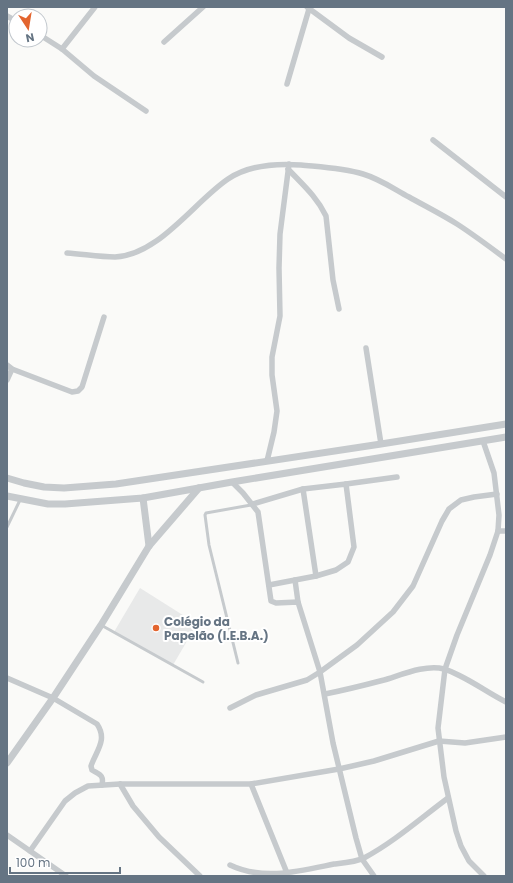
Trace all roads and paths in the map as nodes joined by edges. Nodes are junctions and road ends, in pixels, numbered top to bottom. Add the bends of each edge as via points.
1 (95, 7) edge
2 (203, 7) edge
3 (308, 8) edge
4 (48, 40) edge
5 (164, 42) dead end
6 (62, 49) junction
7 (382, 58) dead end
8 (287, 84) dead end
9 (146, 111) dead end
10 (433, 140) dead end
11 (289, 167) junction
12 (506, 197) edge
13 (67, 253) dead end
14 (506, 259) edge
15 (339, 309) dead end
16 (104, 317) dead end
17 (366, 348) dead end
18 (7, 365) edge
19 (12, 369) junction
20 (7, 380) edge
21 (506, 424) edge
22 (506, 437) edge
23 (482, 441) junction
24 (381, 444) junction
25 (267, 461) junction
26 (398, 477) dead end
27 (7, 478) edge
28 (232, 482) junction
29 (346, 484) junction
30 (199, 488) junction
31 (303, 489) junction
32 (497, 494) junction
33 (7, 496) edge
34 (21, 498) junction
35 (143, 498) junction
36 (252, 504) junction
37 (7, 527) edge
38 (498, 531) junction
39 (506, 531) edge
40 (149, 546) junction
41 (316, 576) junction
42 (295, 580) junction
43 (269, 585) junction
44 (298, 602) junction
45 (101, 625) junction
46 (238, 663) dead end
47 (445, 669) junction
48 (320, 672) junction
49 (7, 678) edge
50 (203, 682) dead end
51 (325, 694) junction
52 (53, 698) junction
53 (506, 702) edge
54 (230, 708) dead end
55 (506, 737) edge
56 (439, 741) junction
57 (7, 763) edge
58 (338, 769) junction
59 (120, 784) junction
60 (251, 784) junction
61 (102, 786) junction
62 (448, 798) junction
63 (7, 835) edge
64 (30, 850) junction
65 (362, 859) junction
66 (230, 865) dead end
67 (287, 873) junction
68 (66, 876) edge
69 (200, 876) edge
70 (374, 876) edge
71 (484, 876) edge

1 - 6 street
2 - 5 street
3 - 7 street
3 - 8 street
4 - 6 street
6 - 9 street via 94,76
10 - 12 street
11 - 13 street via 259,166 229,178 170,231 132,253 116,257
11 - 14 street via 326,167 363,174 379,180 456,224
11 - 15 street via 322,206 326,216
11 - 25 street via 280,234 280,316 272,357 277,411
16 - 19 street via 82,387 78,391 72,392
17 - 24 street
18 - 19 street
19 - 20 street
21 - 24 street
22 - 23 street
23 - 28 street
23 - 32 street via 494,474
24 - 25 street
25 - 27 street via 116,484 64,488 44,487
26 - 29 street
28 - 30 street
28 - 36 street
29 - 31 street
29 - 41 street via 354,547 352,555 342,567
30 - 35 street
30 - 40 street
31 - 36 street
31 - 41 street
32 - 38 street
32 - 48 street via 461,500 449,509 413,586 393,612 358,645
33 - 34 street
34 - 35 street via 48,504
34 - 37 lane
35 - 40 street
36 - 43 street via 258,512
36 - 46 lane via 205,515
38 - 39 street
38 - 47 street
40 - 45 street
41 - 42 street
42 - 43 street
42 - 44 street
43 - 44 street via 271,601
44 - 48 street
45 - 50 lane
45 - 52 street
47 - 51 street via 428,668
47 - 53 street
47 - 56 street via 438,728
48 - 51 street
48 - 54 street via 307,680 256,695
49 - 52 street
51 - 58 street
52 - 57 street
52 - 61 street via 90,719 102,731 102,738 91,766 92,770 104,779
55 - 56 street via 464,743
56 - 58 street
56 - 62 street
58 - 60 street
58 - 65 street
59 - 60 street
59 - 61 street
59 - 69 street via 133,806 159,837
60 - 67 street
61 - 64 street via 88,786 65,800
62 - 65 street
62 - 71 street via 461,846 469,861
63 - 64 street
64 - 68 street
65 - 67 street
65 - 70 street
66 - 67 street via 256,873

